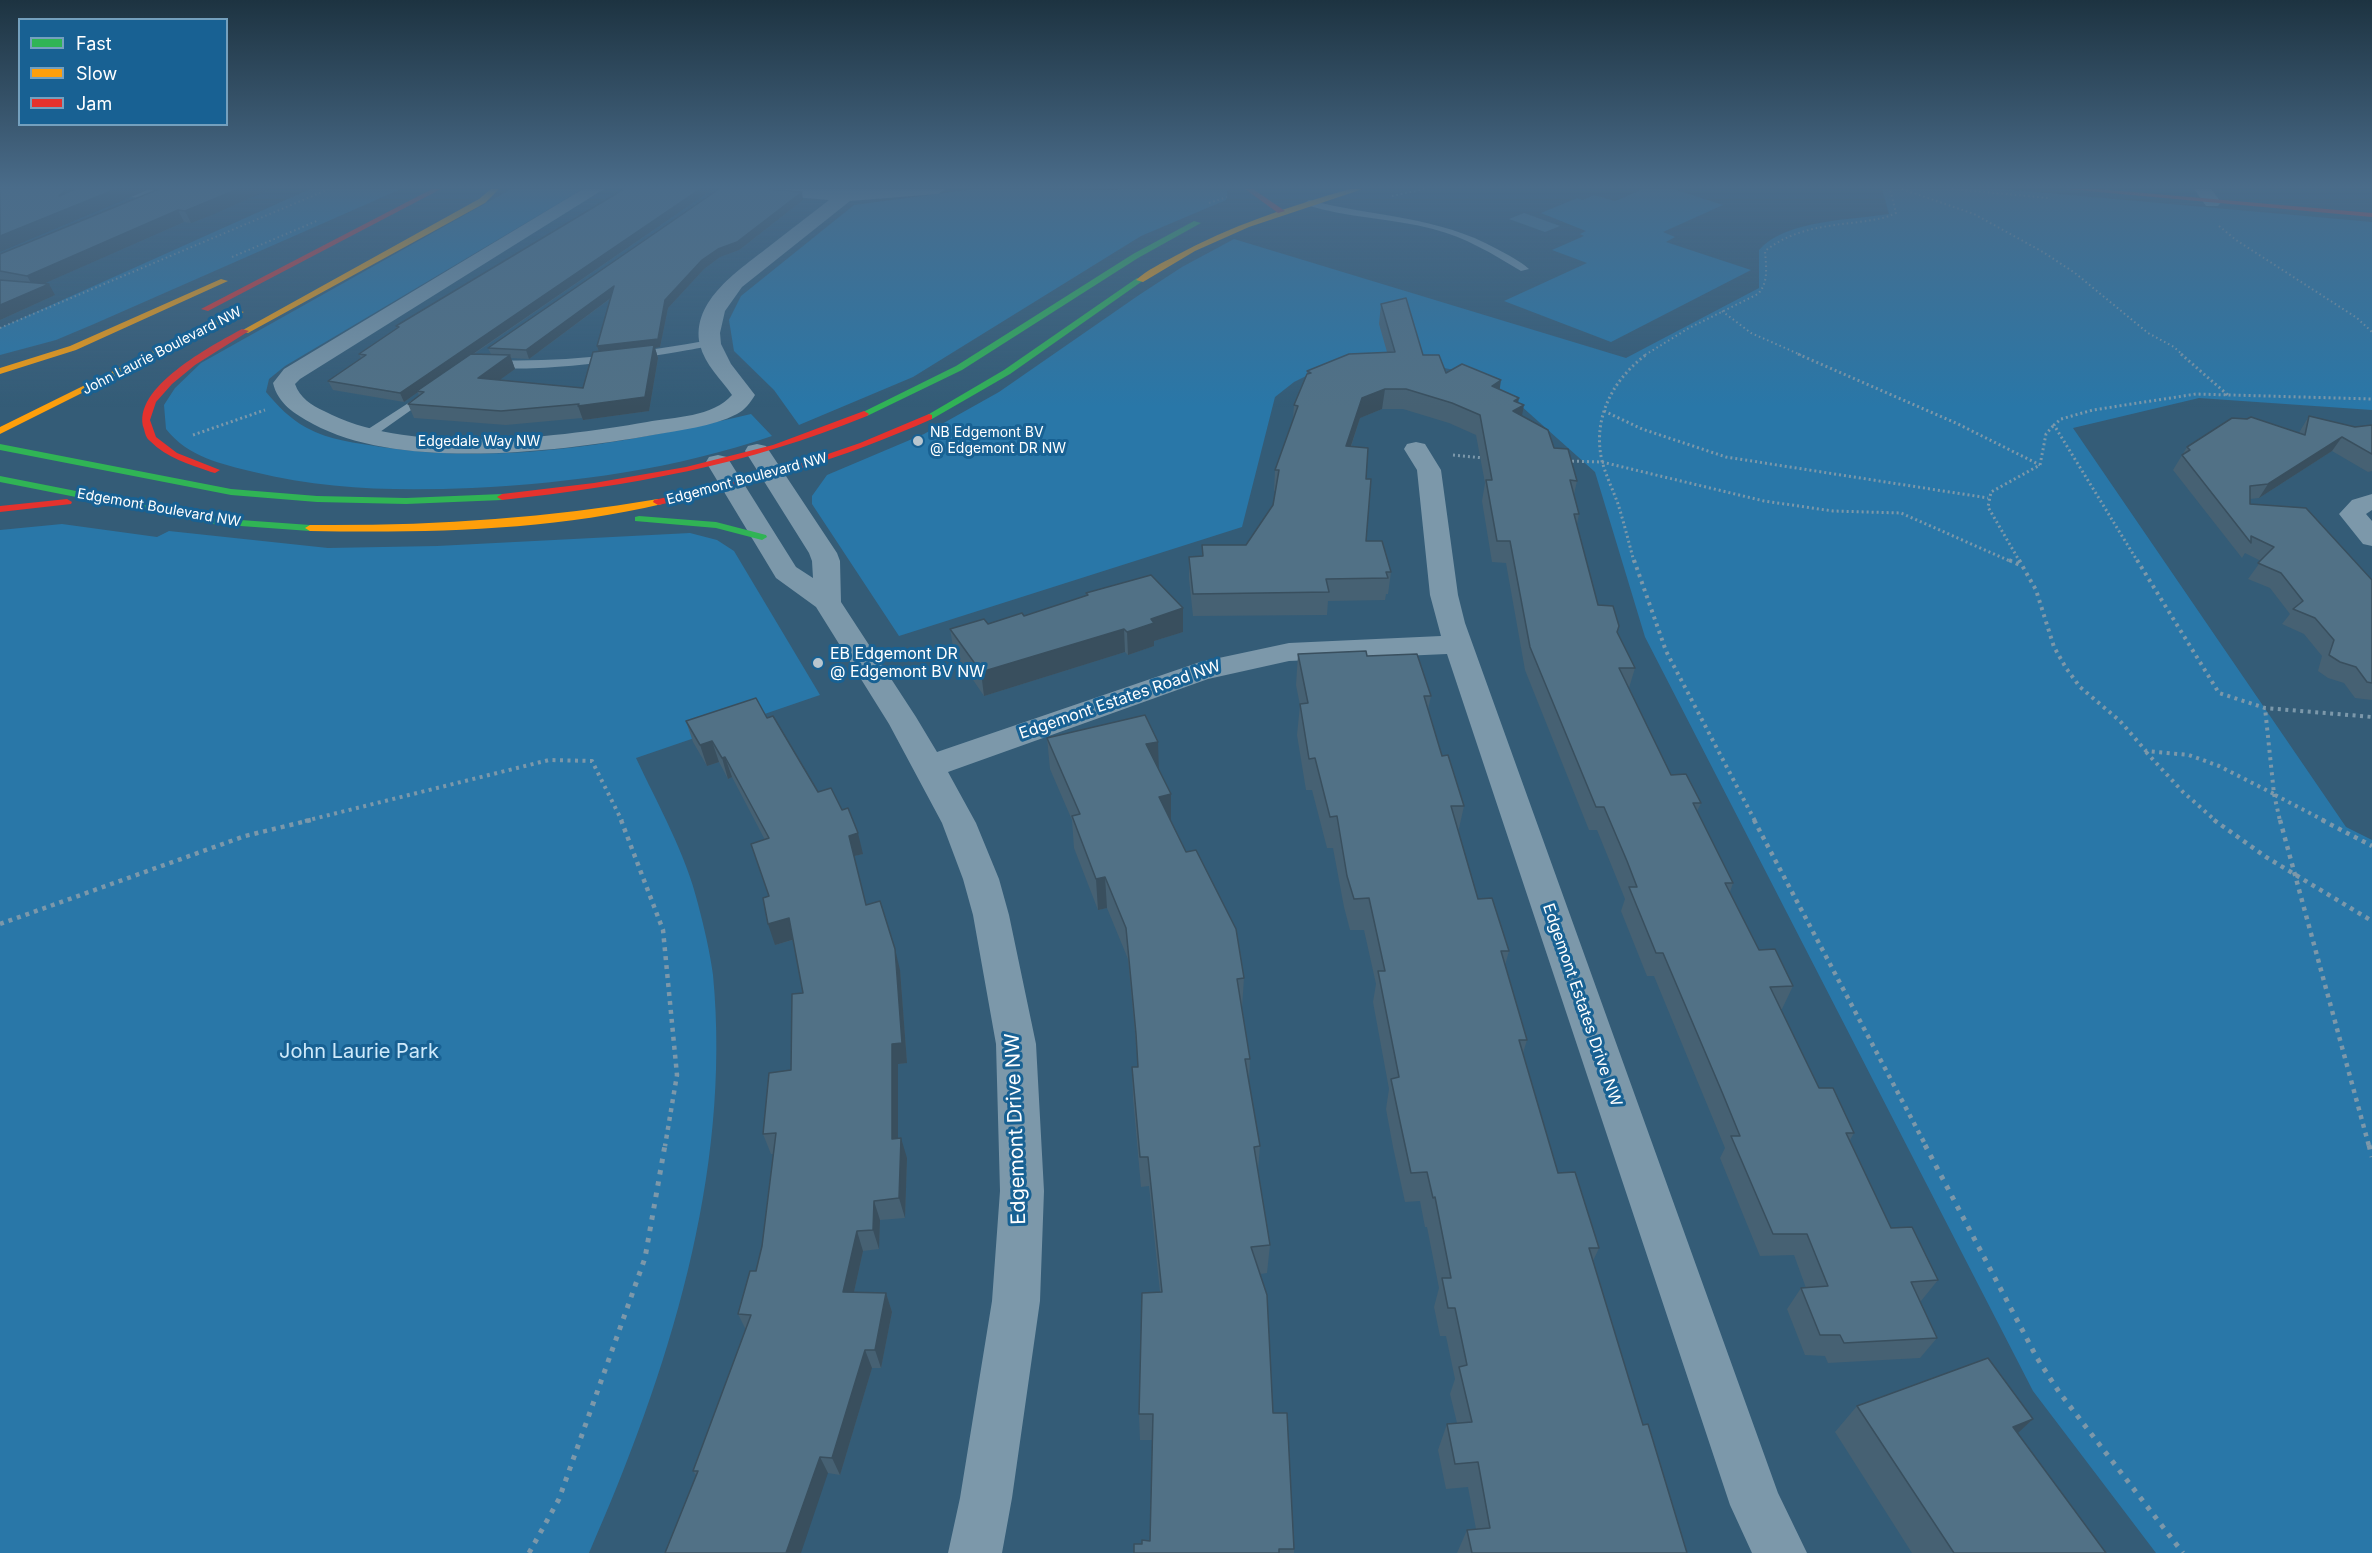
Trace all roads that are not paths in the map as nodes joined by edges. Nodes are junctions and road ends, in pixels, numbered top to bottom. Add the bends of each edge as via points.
1 (270, 261) edge
2 (297, 261) edge
3 (373, 261) edge
4 (477, 261) edge
5 (762, 261) edge
6 (1121, 261) edge
7 (1170, 261) edge
8 (1511, 261) edge
9 (1524, 269) dead end
10 (250, 307) dead end
11 (194, 315) dead end
12 (710, 343) junction
13 (494, 348) edge
14 (0, 370) edge
15 (435, 389) edge
16 (0, 431) edge
17 (366, 436) junction
18 (0, 447) edge
19 (1416, 449) road end
20 (757, 452) junction
21 (718, 462) junction
22 (772, 474) junction
23 (0, 479) edge
24 (732, 486) junction
25 (309, 497) junction
26 (101, 499) junction
27 (2372, 502) edge
28 (0, 509) edge
29 (578, 516) junction
30 (762, 537) junction
31 (2372, 538) edge
32 (827, 602) junction
33 (1459, 644) junction
34 (929, 766) junction
35 (975, 1553) edge
36 (1780, 1553) edge

1 - 14 main road via 73,348
2 - 11 main road, John Laurie Boulevard NW
3 - 25 main road via 188,366 161,389 146,412 147,431 158,446 176,459
4 - 17 street, Edgedale Way NW via 292,374 284,383 294,402 316,419
5 - 12 street via 723,296 709,324
6 - 20 main road, Edgemont Boulevard NW via 926,387 859,417
7 - 22 main road, Edgemont Boulevard NW via 953,404 859,448
8 - 9 lane
10 - 16 main road, John Laurie Boulevard NW
12 - 13 lane via 648,355 557,365 480,358
12 - 17 street, Edgedale Way NW via 714,355 744,395 736,406 707,417 627,433 527,444 453,445
15 - 17 lane
18 - 25 main road, Edgemont Boulevard NW via 229,492
19 - 33 street, Edgemont Estates Drive NW via 1429,471 1444,595
20 - 21 main road, Edgemont Boulevard NW
20 - 22 street, Edgemont Drive NW
21 - 24 street, Edgemont Drive NW
21 - 25 main road, Edgemont Boulevard NW via 611,483 483,498
22 - 24 main road, Edgemont Boulevard NW
22 - 32 street, Edgemont Drive NW via 823,553
23 - 26 main road, Edgemont Boulevard NW
24 - 29 main road, Edgemont Boulevard NW
24 - 30 street, Edgemont Drive NW
26 - 28 main road
26 - 29 main road, Edgemont Boulevard NW via 214,521 318,529 424,529
27 - 31 street via 2361,505 2352,514
29 - 30 main road via 710,522
30 - 32 street, Edgemont Drive NW via 786,573
32 - 34 street, Edgemont Drive NW
33 - 34 street, Edgemont Estates Road NW via 1289,652 1242,660 1200,671
33 - 36 street, Edgemont Estates Drive NW via 1752,1495
34 - 35 street, Edgemont Drive NW via 959,823 991,915 1016,1044 1020,1112 1022,1191 1016,1301

